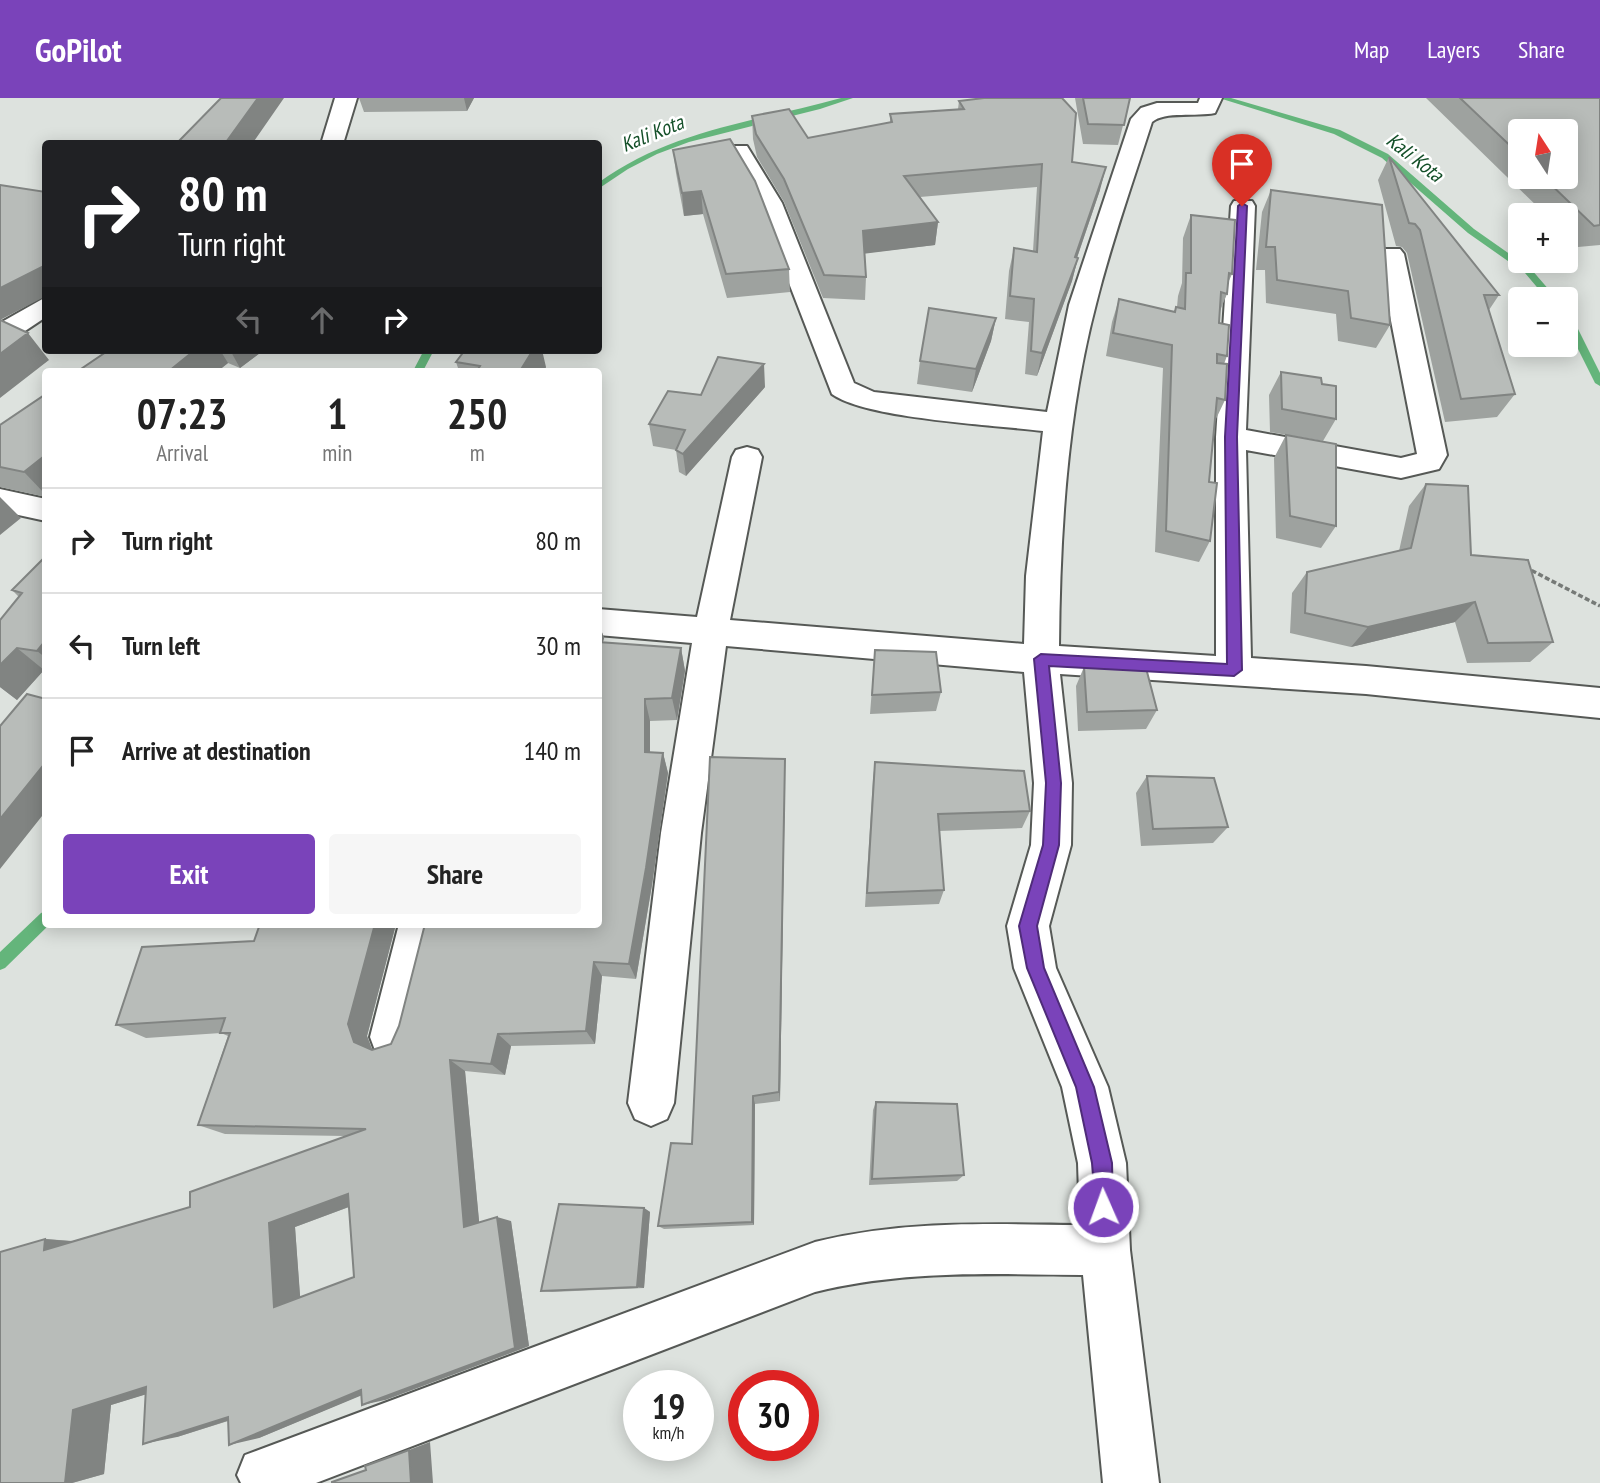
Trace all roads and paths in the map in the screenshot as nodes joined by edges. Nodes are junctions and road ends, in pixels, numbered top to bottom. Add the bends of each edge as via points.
1 (346, 98) edge
2 (1211, 101) edge
3 (332, 140) edge
4 (739, 151) edge
5 (1242, 206) dead end
6 (1391, 254) dead end
7 (42, 308) edge
8 (0, 335) edge
9 (1059, 423) junction
10 (1231, 437) junction
11 (747, 457) dead end
12 (0, 499) edge
13 (42, 509) edge
14 (1521, 565) edge
15 (1600, 606) edge
16 (602, 622) edge
17 (711, 630) junction
18 (1041, 659) junction
19 (1234, 670) junction
20 (1600, 703) edge
21 (419, 928) edge
22 (392, 1037) edge
23 (651, 1103) dead end
24 (1105, 1250) junction
25 (265, 1475) dead end
26 (1131, 1483) edge

1 - 3 street
2 - 9 street via 1200,110 1155,109 1142,118 1083,305
4 - 9 street via 769,204 842,388 874,401
5 - 10 street
6 - 10 street via 1432,455 1428,462 1401,468
7 - 8 street
9 - 18 street via 1043,576
10 - 19 street
11 - 17 street
12 - 13 street
14 - 15 path
16 - 17 street
17 - 18 street
17 - 23 street via 681,833
18 - 19 street
18 - 24 street via 1054,783 1051,845 1028,926 1035,968 1085,1087 1102,1163
19 - 20 street
21 - 22 street
24 - 25 street via 933,1248 864,1255 815,1267
24 - 26 street

